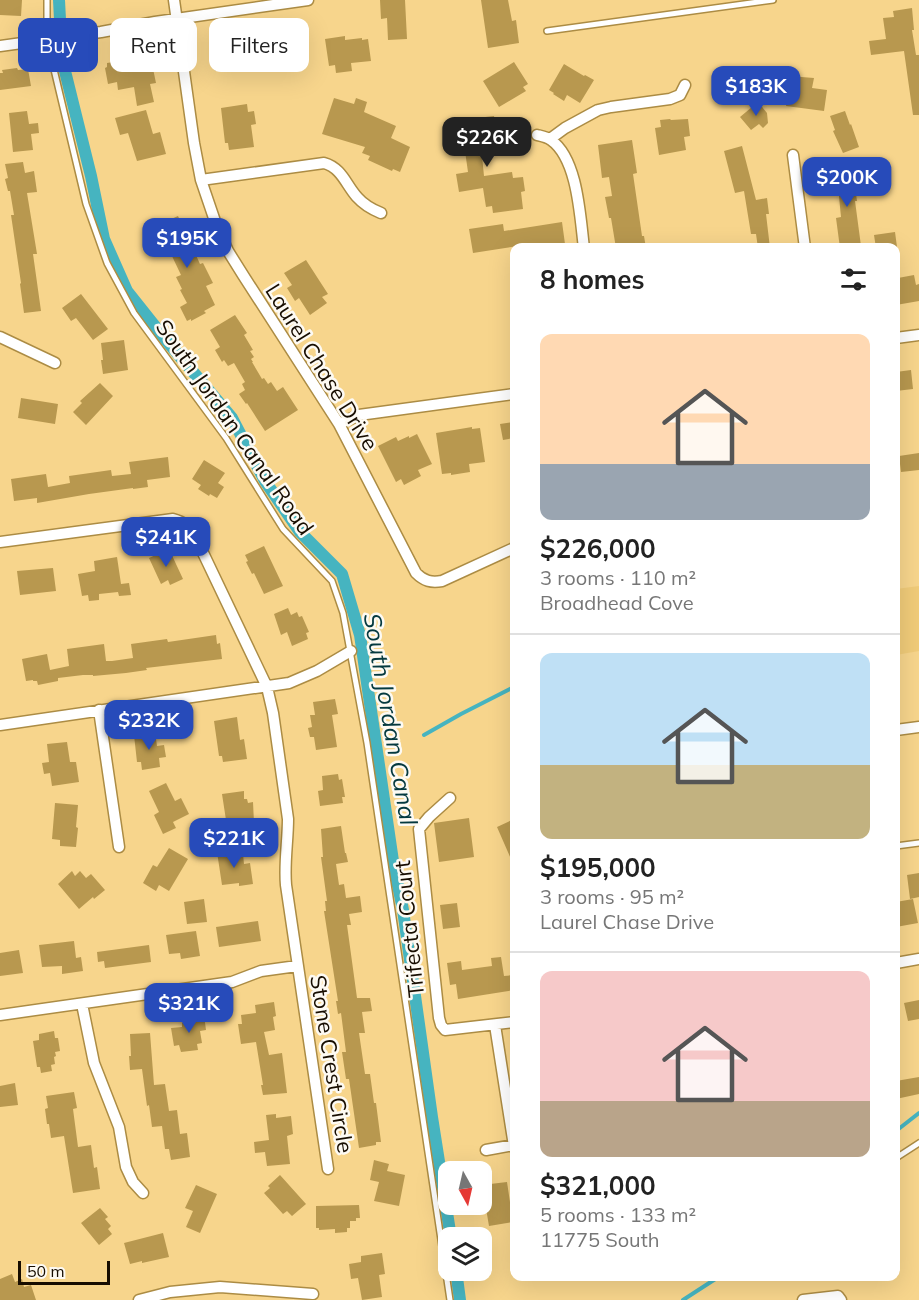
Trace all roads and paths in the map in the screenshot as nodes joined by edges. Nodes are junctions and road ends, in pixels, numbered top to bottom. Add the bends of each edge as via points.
1 (47, 0) edge
2 (174, 0) edge
3 (308, 0) edge
4 (773, 0) edge
5 (47, 18) edge
6 (176, 18) edge
7 (183, 18) edge
8 (547, 32) dead end
9 (18, 44) edge
10 (0, 46) edge
11 (55, 72) edge
12 (184, 72) edge
13 (685, 85) dead end
14 (537, 135) dead end
15 (550, 139) junction
16 (793, 155) dead end
17 (201, 180) junction
18 (381, 213) dead end
19 (583, 243) edge
20 (804, 243) edge
21 (919, 335) edge
22 (0, 337) edge
23 (900, 337) edge
24 (55, 363) dead end
25 (510, 395) edge
26 (339, 424) junction
27 (0, 542) edge
28 (510, 550) edge
29 (351, 651) junction
30 (267, 687) junction
31 (99, 710) junction
32 (0, 725) edge
33 (919, 727) edge
34 (900, 729) edge
35 (450, 798) dead end
36 (919, 843) edge
37 (900, 845) edge
38 (119, 847) dead end
39 (919, 959) edge
40 (900, 962) edge
41 (297, 966) junction
42 (82, 1004) junction
43 (0, 1015) edge
44 (510, 1023) edge
45 (495, 1025) junction
46 (510, 1120) edge
47 (919, 1143) edge
48 (510, 1146) edge
49 (486, 1150) dead end
50 (900, 1155) edge
51 (328, 1169) dead end
52 (143, 1193) dead end
53 (313, 1294) dead end
54 (195, 1295) edge
55 (139, 1300) edge
56 (450, 1300) edge
57 (803, 1300) edge
58 (841, 1300) edge

1 - 5 lane, South Jordan Canal Road
2 - 6 street, Laurel Chase Drive
3 - 7 street
4 - 8 lane
9 - 10 street
11 - 29 lane, South Jordan Canal Road via 86,204 107,263 134,313 226,438 283,529 332,581 344,613
12 - 17 street, Laurel Chase Drive
13 - 15 street via 680,95 670,99 598,110
14 - 15 street
15 - 19 street via 572,171
16 - 20 street
17 - 18 street via 324,163 338,170 367,207
17 - 26 street, Laurel Chase Drive via 228,251
21 - 23 street
22 - 24 street
25 - 26 street via 359,415
26 - 28 street, Laurel Chase Drive via 422,579 442,581
27 - 30 street, Stone Crest Circle via 163,519 182,521 195,536
29 - 30 street via 303,678
29 - 56 lane, South Jordan Canal Road
30 - 31 street
30 - 41 street, Stone Crest Circle via 288,819 285,869
31 - 32 street
31 - 38 street
33 - 34 street
35 - 45 street, Trifecta Court via 418,829 439,1018 445,1030
36 - 37 lane
39 - 40 street
41 - 42 street via 261,971 232,982
41 - 51 street, Stone Crest Circle
42 - 43 street
42 - 52 street via 94,1063 120,1127 126,1167
44 - 45 street
45 - 46 street
47 - 50 lane
48 - 49 street
53 - 54 street via 220,1287
54 - 55 street via 170,1292
57 - 58 street via 838,1296

